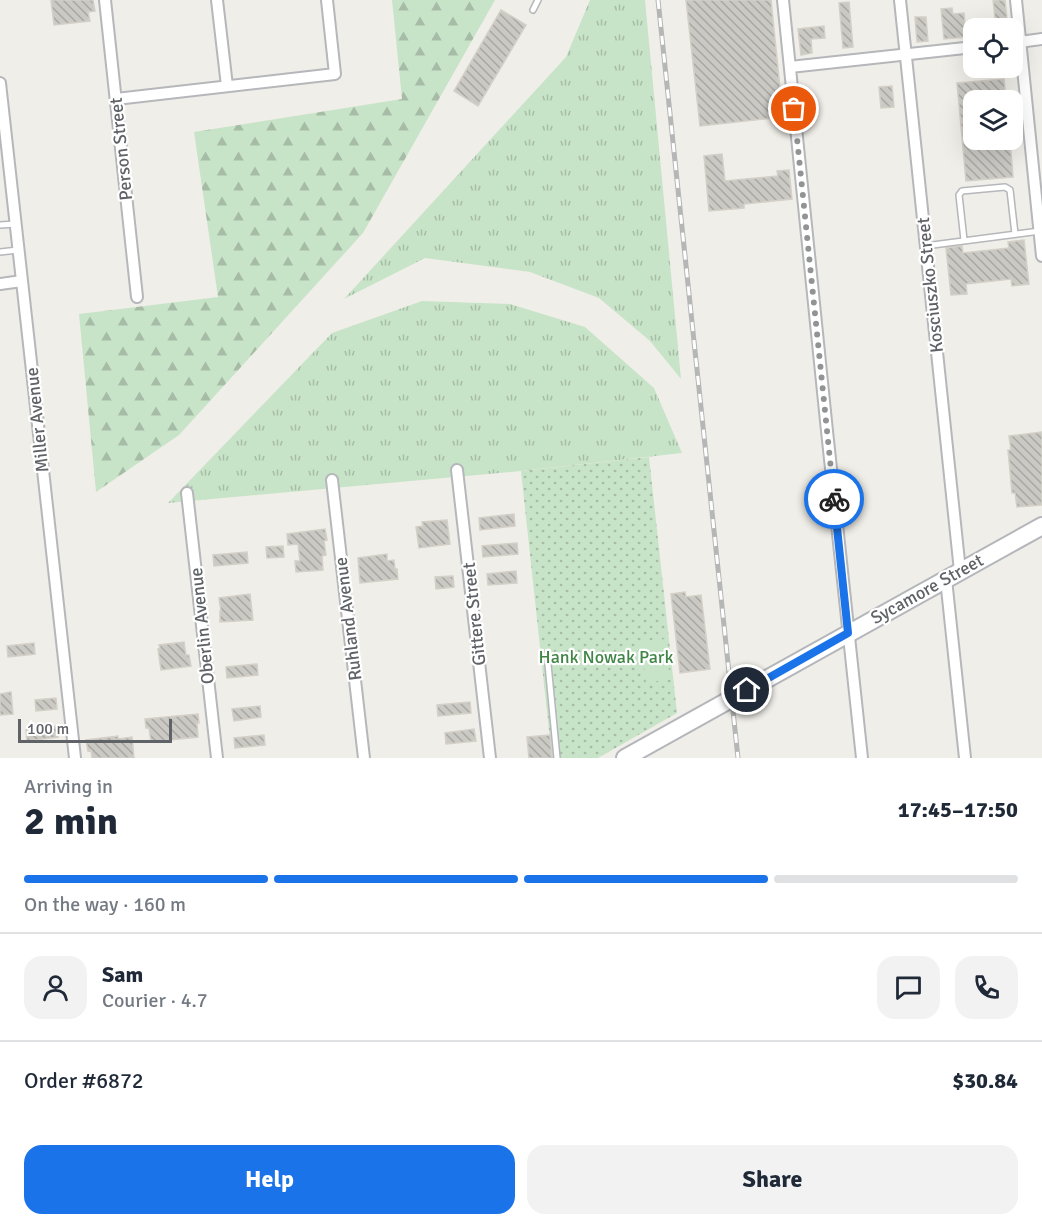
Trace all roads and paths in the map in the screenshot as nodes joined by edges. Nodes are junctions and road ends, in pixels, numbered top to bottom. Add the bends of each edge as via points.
1 (105, 0) edge
2 (217, 0) edge
3 (327, 0) edge
4 (538, 0) edge
5 (783, 0) edge
6 (900, 0) edge
7 (1016, 0) edge
8 (533, 10) dead end
9 (1016, 18) edge
10 (1042, 39) edge
11 (1023, 41) edge
12 (963, 48) edge
13 (906, 54) junction
14 (790, 67) junction
15 (1021, 78) edge
16 (0, 83) edge
17 (226, 86) junction
18 (116, 99) junction
19 (16, 224) junction
20 (0, 225) edge
21 (1040, 231) junction
22 (1015, 234) junction
23 (964, 240) junction
24 (925, 246) junction
25 (18, 250) junction
26 (0, 252) edge
27 (1042, 256) edge
28 (22, 281) junction
29 (0, 284) edge
30 (137, 297) dead end
31 (457, 470) dead end
32 (332, 480) dead end
33 (187, 493) dead end
34 (1042, 526) edge
35 (953, 575) junction
36 (848, 633) junction
37 (546, 654) dead end
38 (75, 758) edge
39 (217, 758) edge
40 (364, 758) edge
41 (490, 758) edge
42 (557, 758) edge
43 (625, 758) edge
44 (862, 758) edge
45 (965, 758) edge

1 - 18 street, Person Street
2 - 17 street
3 - 17 street via 335,74
4 - 8 lane
5 - 14 street
6 - 13 street, Kosciuszko Street
7 - 9 street
10 - 11 street
12 - 13 street
13 - 14 street
13 - 24 street, Kosciuszko Street
14 - 36 street
15 - 21 street
16 - 19 street, Miller Avenue
17 - 18 street
18 - 30 street, Person Street
19 - 20 lane
19 - 25 street, Miller Avenue
21 - 22 lane
21 - 27 street
22 - 23 lane
22 - 23 lane via 1010,190 962,190
23 - 24 lane
24 - 35 street, Kosciuszko Street
25 - 26 lane
25 - 28 street, Miller Avenue
28 - 29 street
28 - 38 street, Miller Avenue
31 - 41 street, Gittere Street
32 - 40 street, Ruhland Avenue
33 - 39 street, Oberlin Avenue
34 - 35 street, Sycamore Street
35 - 36 street, Sycamore Street
35 - 45 street, Kosciuszko Street
36 - 43 street, Sycamore Street
36 - 44 street
37 - 42 lane

